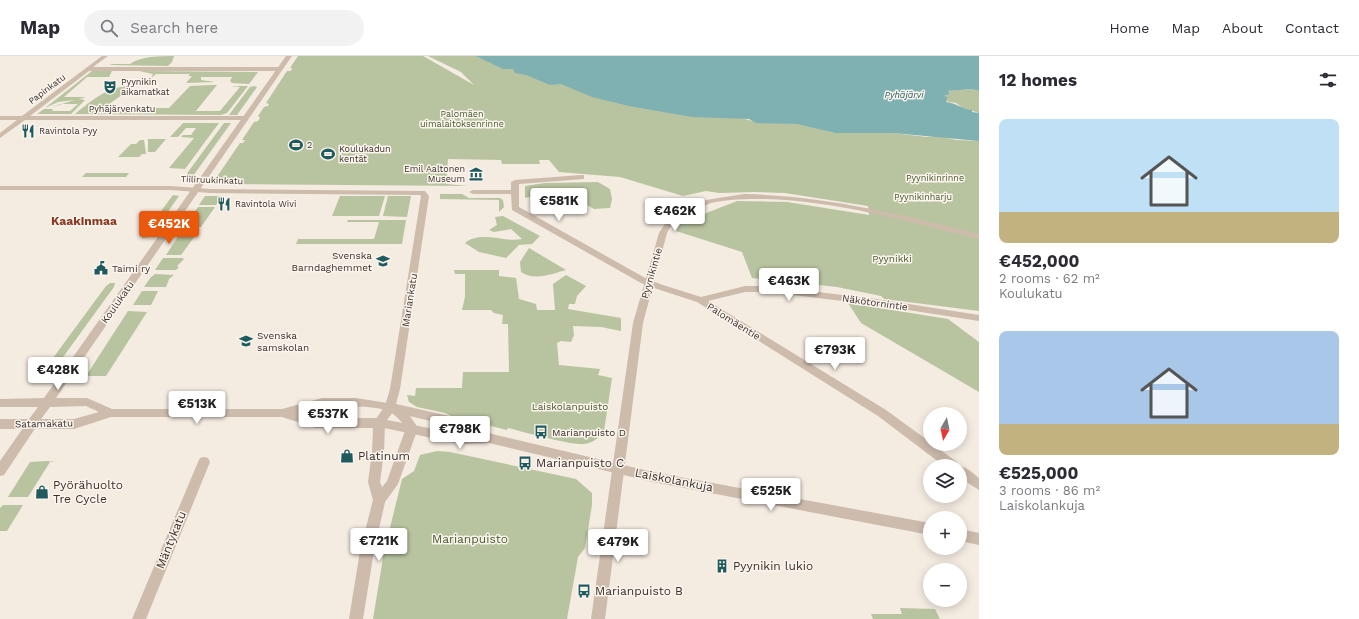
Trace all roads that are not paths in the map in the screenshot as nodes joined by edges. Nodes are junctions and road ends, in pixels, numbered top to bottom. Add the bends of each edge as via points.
1 (105, 56) edge
2 (289, 56) edge
3 (88, 69) junction
4 (279, 69) junction
5 (0, 118) edge
6 (23, 118) junction
7 (245, 118) junction
8 (0, 136) edge
9 (581, 177) dead end
10 (0, 188) edge
11 (195, 190) junction
12 (473, 192) dead end
13 (515, 192) junction
14 (423, 193) joint
15 (979, 237) edge
16 (648, 284) junction
17 (700, 300) junction
18 (979, 318) edge
19 (48, 402) junction
20 (0, 403) edge
21 (390, 406) junction
22 (111, 413) junction
23 (282, 413) junction
24 (379, 423) junction
25 (0, 424) edge
26 (32, 424) junction
27 (412, 428) junction
28 (489, 438) junction
29 (944, 459) edge
30 (204, 462) dead end
31 (618, 468) junction
32 (0, 470) edge
33 (967, 476) edge
34 (979, 485) edge
35 (379, 500) junction
36 (923, 528) edge
37 (967, 536) edge
38 (979, 539) edge
39 (139, 619) edge
40 (356, 619) edge
41 (598, 619) edge

1 - 3 street, Papinkatu
2 - 4 street, Koulukatu
3 - 4 street
3 - 6 street, Papinkatu
4 - 7 street, Koulukatu
5 - 6 street, Pyhäjärvenkatu
6 - 7 street, Pyhäjärvenkatu
6 - 8 street, Papinkatu
7 - 11 street, Koulukatu
9 - 13 street via 515,182
10 - 11 street, Tiiliruukinkatu
11 - 14 street, Tiiliruukinkatu
11 - 19 street, Koulukatu
12 - 13 street
13 - 16 street, Palomäentie via 516,210
14 - 21 street, Mariankatu via 425,196
15 - 16 street, Pyynikintie via 886,214 816,202 757,196 724,197 695,205 668,223
16 - 17 street, Palomäentie
16 - 31 street, Pyynikintie via 638,323
17 - 18 street, Näkötornintie via 745,289 768,289
17 - 29 street, Palomäentie via 882,413
19 - 20 street, Satamakatu
19 - 22 street, Satamakatu via 87,402
19 - 26 street, Koulukatu
21 - 23 street, Satamakatu via 322,402
21 - 24 street, Mariankatu
21 - 27 street via 404,416
21 - 28 street, Laiskolankuja via 467,425
22 - 23 street, Satamakatu
22 - 26 street, Satamakatu via 74,424
23 - 24 street, Satamakatu via 316,423
24 - 27 street, Laiskolankuja
24 - 35 street via 374,482
25 - 26 street, Satamakatu
26 - 32 street, Koulukatu
27 - 28 street, Laiskolankuja via 460,439
27 - 35 street via 392,484
28 - 31 street, Laiskolankuja
30 - 39 street, Mäntykatu
31 - 36 street, Laiskolankuja
31 - 41 street, Pyynikintie
33 - 34 street
35 - 40 street
37 - 38 street

